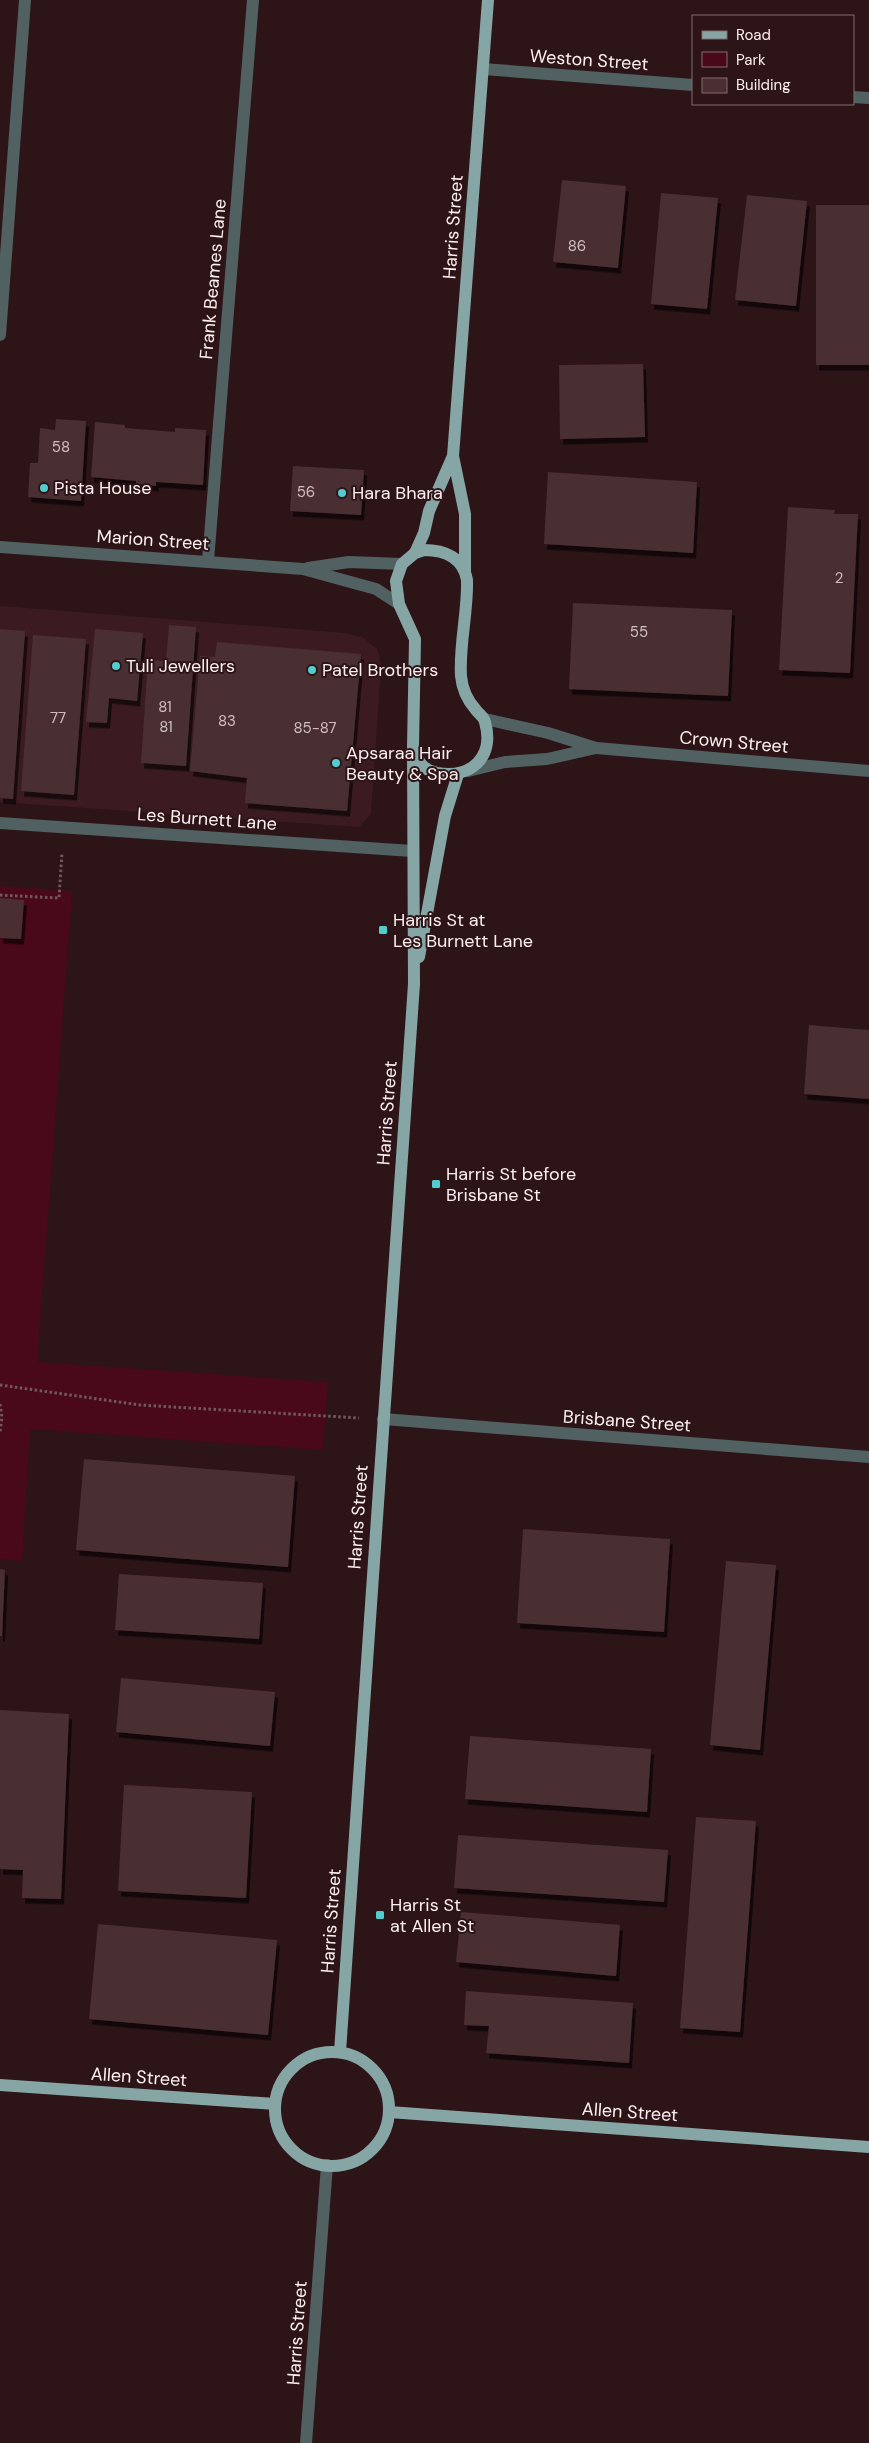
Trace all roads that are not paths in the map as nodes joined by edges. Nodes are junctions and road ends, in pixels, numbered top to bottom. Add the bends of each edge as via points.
1 (25, 0) edge
2 (253, 0) edge
3 (488, 0) edge
4 (483, 69) junction
5 (692, 85) edge
6 (854, 97) edge
7 (869, 98) edge
8 (0, 335) edge
9 (453, 456) junction
10 (0, 547) edge
11 (415, 553) junction
12 (208, 561) junction
13 (402, 564) junction
14 (303, 569) junction
15 (465, 571) junction
16 (399, 604) junction
17 (485, 719) junction
18 (413, 747) junction
19 (596, 748) junction
20 (869, 771) edge
21 (463, 773) junction
22 (0, 823) edge
23 (412, 850) junction
24 (414, 984) junction
25 (382, 1419) junction
26 (869, 1457) edge
27 (340, 2052) junction
28 (0, 2085) edge
29 (275, 2104) junction
30 (389, 2112) junction
31 (869, 2147) edge
32 (327, 2166) junction
33 (306, 2443) edge

1 - 8 street
2 - 12 street, Frank Beames Lane
3 - 4 main road, Harris Street
4 - 5 street, Weston Street
4 - 9 main road, Harris Street
6 - 7 street
9 - 11 main road, Harris Street
9 - 15 main road, Harris Street via 465,514
10 - 12 street, Marion Street
11 - 13 main road
11 - 15 main road via 429,550 446,553 454,557
12 - 14 street, Marion Street
13 - 14 street, Marion Street via 349,562
13 - 16 main road, Harris Street via 396,582
14 - 16 street, Marion Street via 376,589
15 - 17 main road, Harris Street via 467,590 461,678 470,703
16 - 18 main road, Harris Street via 415,639
17 - 19 street, Crown Street
17 - 21 main road via 487,743 484,755 478,764
18 - 21 main road via 424,768 447,775
18 - 23 main road, Harris Street
19 - 20 street, Crown Street
19 - 21 street, Crown Street via 547,759 505,762
21 - 24 main road, Harris Street via 445,816
22 - 23 street, Les Burnett Lane
23 - 24 main road, Harris Street
24 - 25 main road, Harris Street
25 - 26 street, Brisbane Street
25 - 27 main road, Harris Street
27 - 29 main road via 323,2052 293,2066 282,2080
27 - 30 main road via 360,2058 382,2080
28 - 29 main road, Allen Street
29 - 32 main road via 280,2134 292,2149 308,2161
30 - 31 main road, Allen Street
30 - 32 main road via 385,2130 376,2146 345,2164
32 - 33 street, Harris Street

